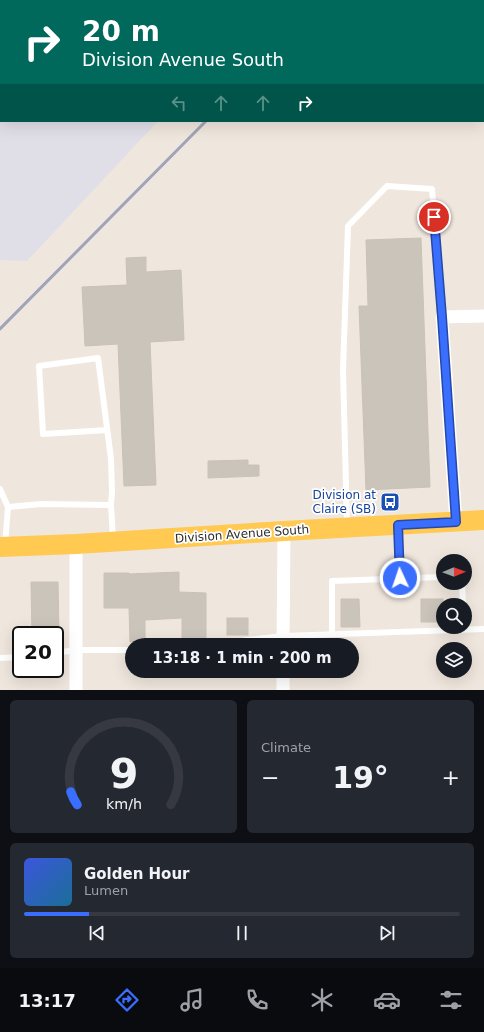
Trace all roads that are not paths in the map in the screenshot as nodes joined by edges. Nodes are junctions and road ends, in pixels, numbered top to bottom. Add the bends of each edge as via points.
1 (484, 316) edge
2 (442, 317) junction
3 (107, 430) junction
4 (0, 489) edge
5 (110, 505) junction
6 (8, 507) junction
7 (484, 520) edge
8 (456, 522) junction
9 (398, 525) junction
10 (347, 528) junction
11 (284, 531) junction
12 (113, 542) junction
13 (76, 544) junction
14 (3, 547) edge
15 (436, 577) edge
16 (400, 578) junction
17 (472, 628) edge
18 (436, 629) edge
19 (484, 629) edge
20 (332, 634) junction
21 (283, 638) edge
22 (299, 638) edge
23 (76, 650) junction
24 (125, 650) edge
25 (64, 652) edge
26 (12, 657) edge
27 (0, 658) edge
28 (283, 678) edge
29 (76, 690) edge
30 (283, 690) edge

1 - 2 street
2 - 8 street
2 - 10 lane via 432,189 387,186 348,226 344,370
3 - 3 lane via 98,358 39,366 43,434
3 - 5 lane via 111,459
4 - 6 lane
5 - 6 lane via 41,504
5 - 12 lane
6 - 14 lane
7 - 8 main road, Division Avenue South
8 - 9 main road, Division Avenue South
9 - 10 main road, Division Avenue South
9 - 16 lane
10 - 11 main road, Division Avenue South
11 - 12 main road, Division Avenue South
11 - 21 street
12 - 13 main road, Division Avenue South
13 - 14 main road, Division Avenue South
13 - 23 street
15 - 16 lane
16 - 20 lane via 332,580
17 - 19 lane
18 - 20 lane
20 - 22 lane
23 - 24 lane
23 - 25 lane
23 - 29 street
26 - 27 lane
28 - 30 street

